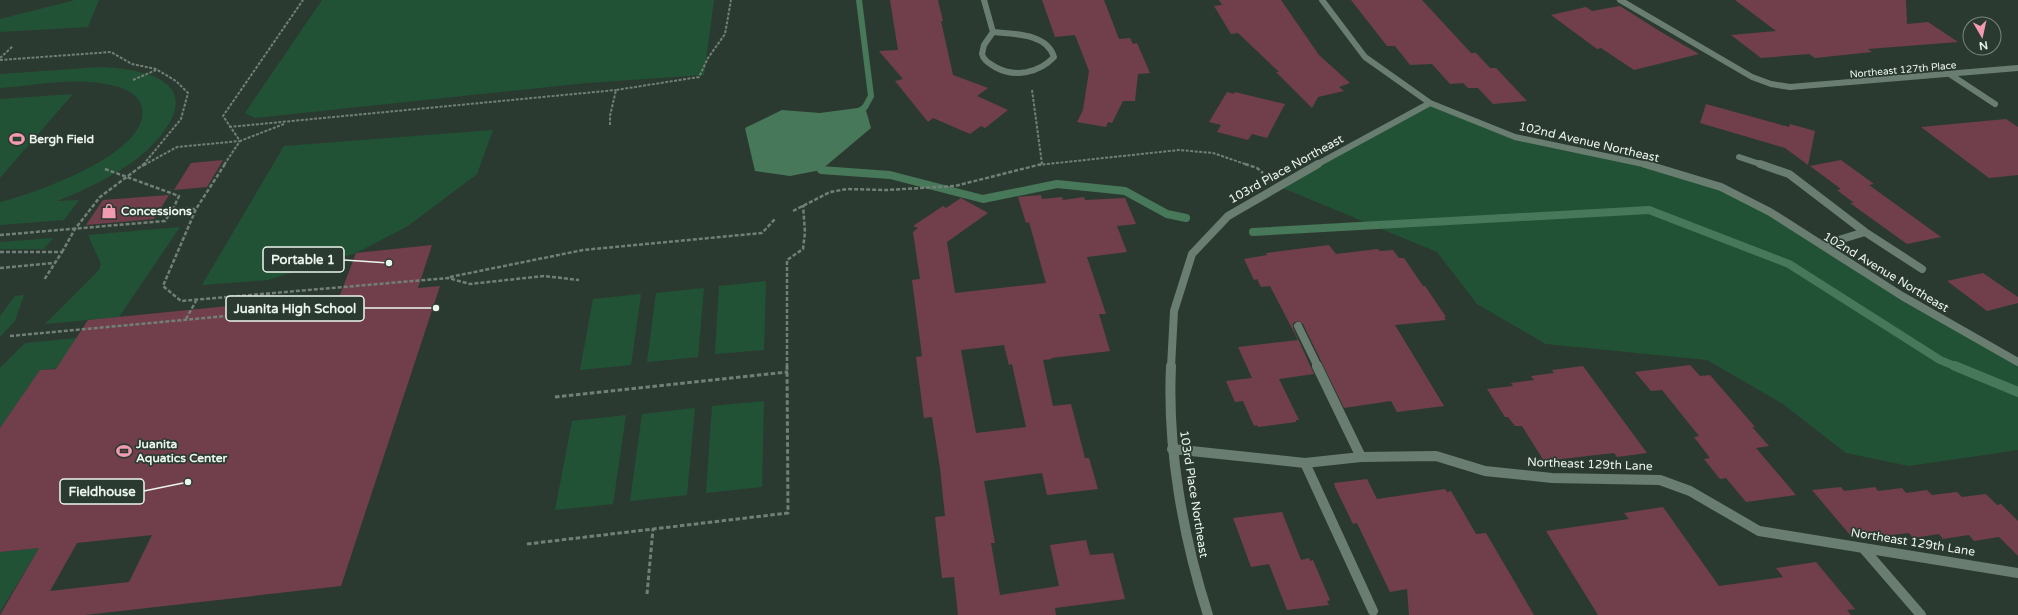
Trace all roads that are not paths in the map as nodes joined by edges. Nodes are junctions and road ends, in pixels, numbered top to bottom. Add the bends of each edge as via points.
1 (984, 0) edge
2 (1322, 0) edge
3 (1620, 0) edge
4 (993, 32) junction
5 (2018, 68) edge
6 (1951, 75) junction
7 (1430, 103) junction
8 (1995, 104) dead end
9 (1739, 157) dead end
10 (1865, 232) junction
11 (1822, 246) junction
12 (1922, 269) dead end
13 (1298, 326) dead end
14 (2018, 362) edge
15 (1172, 449) junction
16 (1361, 457) junction
17 (1306, 463) junction
18 (1863, 548) junction
19 (2018, 572) edge
20 (1374, 611) dead end
21 (1208, 615) edge
22 (1921, 615) edge

1 - 4 street
2 - 7 street, 102nd Avenue Northeast via 1365,57
3 - 6 street, Northeast 127th Place via 1752,77 1771,84 1790,87
4 - 4 street via 982,53 984,60 996,68 1012,73 1029,71 1049,64 1054,57 1051,47 1034,37
5 - 6 street, Northeast 127th Place
6 - 8 street
7 - 11 street, 102nd Avenue Northeast via 1515,137 1635,161 1721,187 1770,212
7 - 15 street, 103rd Place Northeast via 1284,182 1228,216 1192,254 1174,311 1170,370
9 - 10 street via 1789,174
10 - 11 street
10 - 12 street
11 - 14 street, 102nd Avenue Northeast via 1902,296
13 - 16 street
15 - 17 street, Northeast 129th Lane
15 - 21 street, 103rd Place Northeast via 1195,574
16 - 17 street, Northeast 129th Lane
16 - 18 street, Northeast 129th Lane via 1436,456 1485,471 1552,478 1660,480 1690,491 1759,531
17 - 20 street
18 - 19 street, Northeast 129th Lane
18 - 22 street

